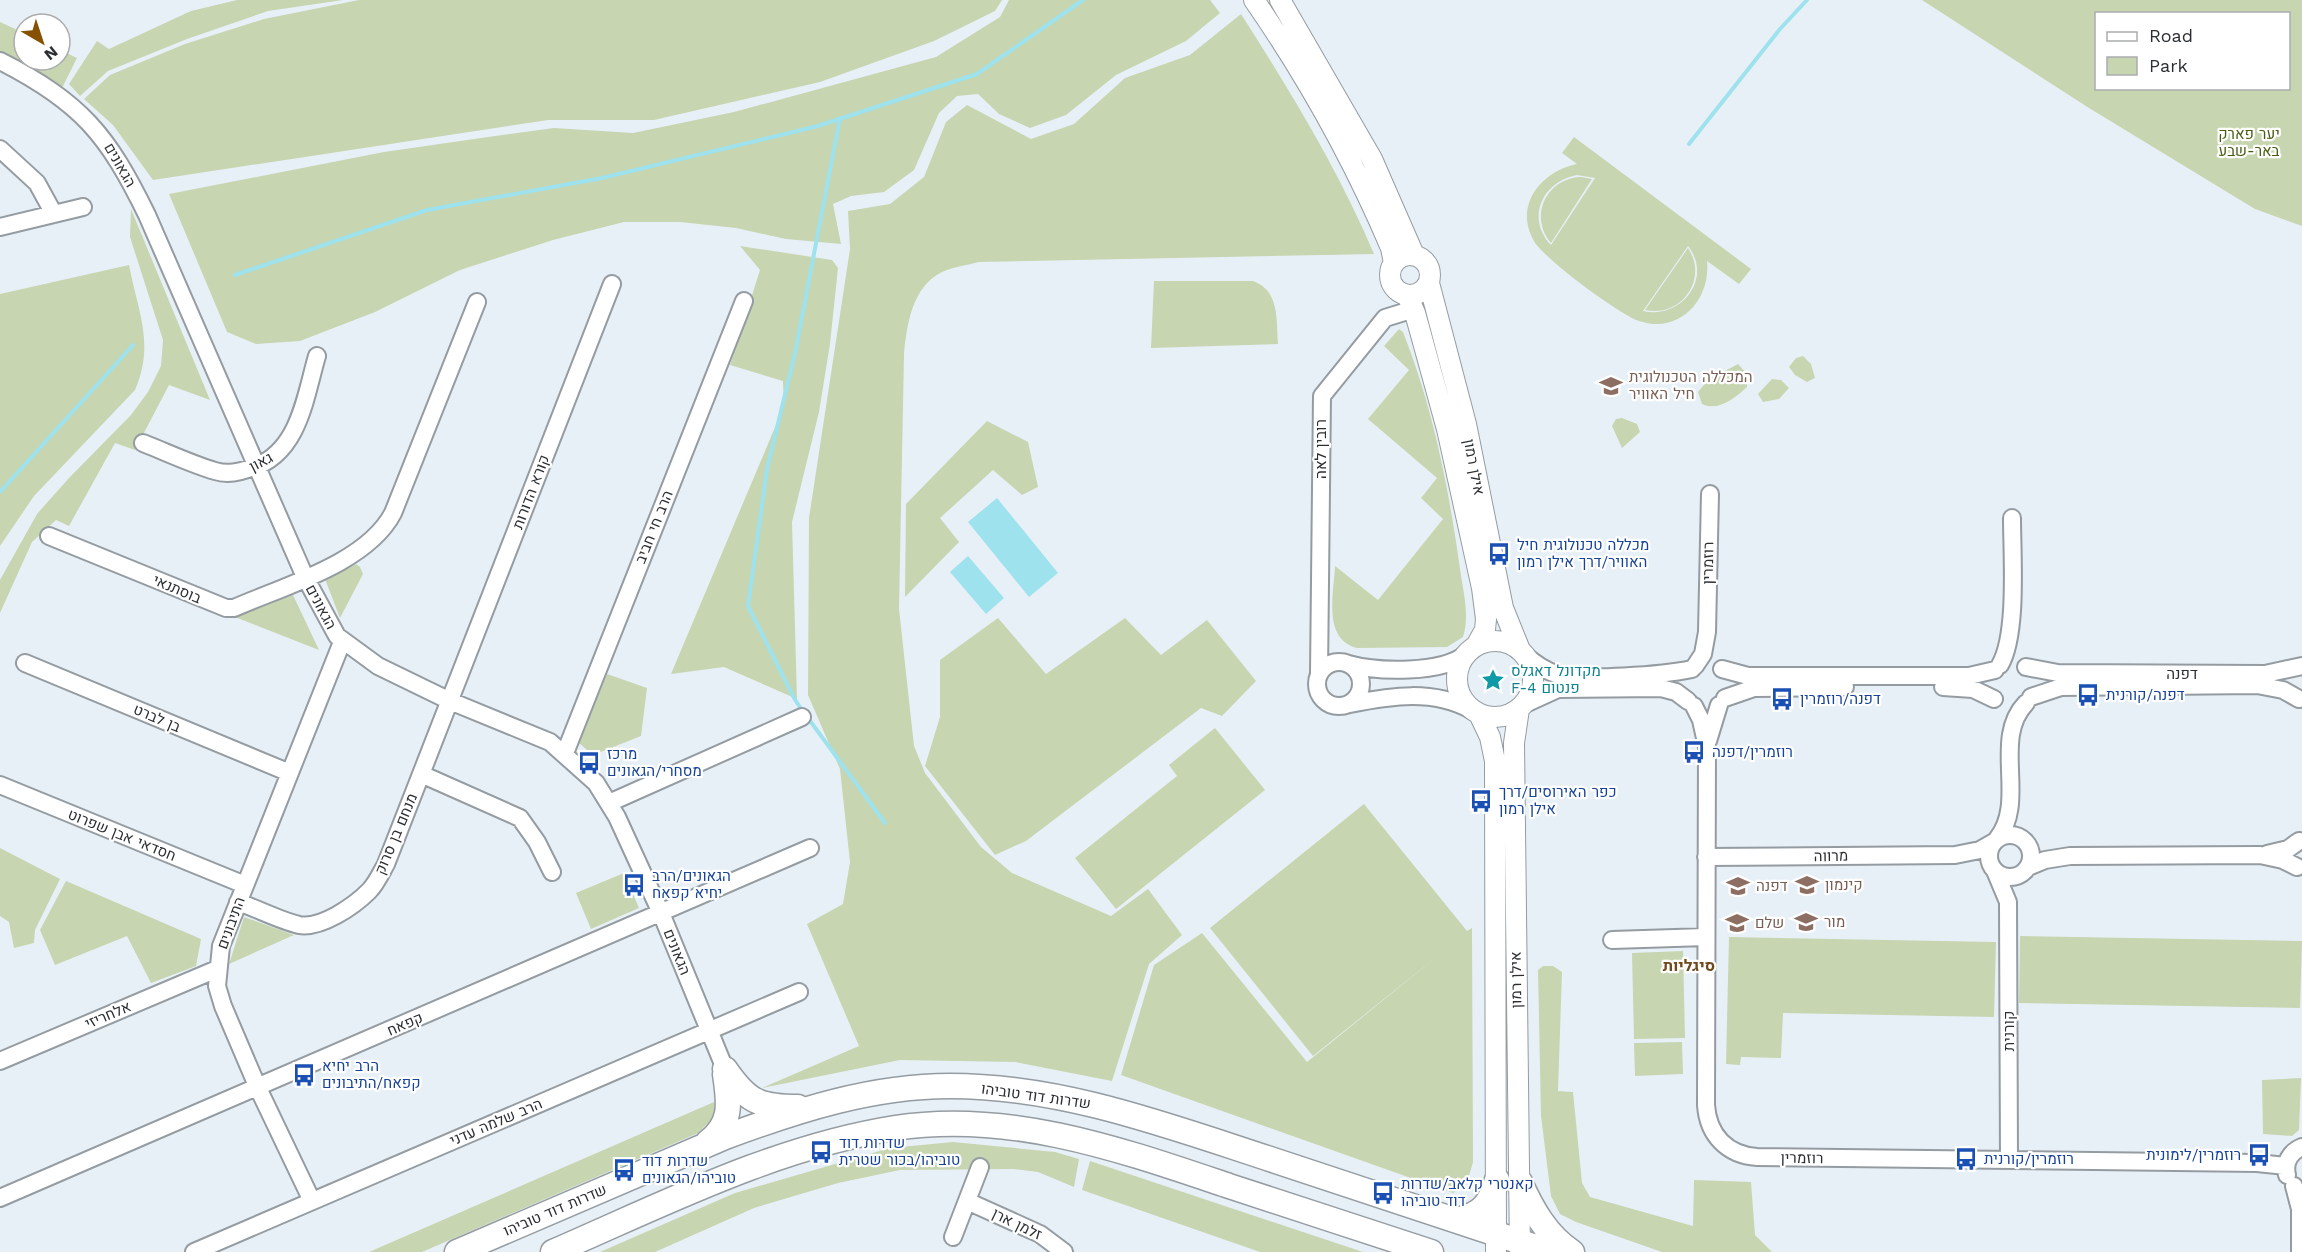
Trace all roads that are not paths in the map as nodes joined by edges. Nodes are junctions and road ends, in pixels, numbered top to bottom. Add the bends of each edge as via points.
1 (1254, 0) edge
2 (1280, 0) edge
3 (0, 61) edge
4 (0, 149) edge
5 (83, 207) dead end
6 (54, 214) junction
7 (0, 227) edge
8 (1414, 255) junction
9 (1394, 263) junction
10 (1429, 283) junction
11 (612, 284) dead end
12 (477, 302) dead end
13 (744, 302) dead end
14 (1410, 302) junction
15 (317, 356) dead end
16 (143, 443) dead end
17 (258, 466) junction
18 (1710, 494) dead end
19 (2012, 518) dead end
20 (49, 536) dead end
21 (305, 578) junction
22 (2011, 630) junction
23 (1321, 632) junction
24 (1707, 632) junction
25 (342, 642) junction
26 (1471, 650) junction
27 (1522, 652) junction
28 (25, 663) dead end
29 (1346, 663) junction
30 (2024, 666) junction
31 (2302, 667) edge
32 (1693, 668) junction
33 (1720, 668) junction
34 (1997, 668) junction
35 (1319, 675) junction
36 (2028, 700) junction
37 (450, 701) junction
38 (1995, 701) junction
39 (1722, 702) junction
40 (2301, 702) edge
41 (1691, 703) junction
42 (1350, 704) junction
43 (1521, 707) junction
44 (1475, 712) junction
45 (802, 717) dead end
46 (2011, 735) junction
47 (1707, 747) junction
48 (565, 753) junction
49 (290, 773) junction
50 (421, 774) junction
51 (0, 785) edge
52 (609, 803) junction
53 (2010, 808) junction
54 (2023, 839) junction
55 (2301, 839) edge
56 (1995, 841) junction
57 (810, 848) dead end
58 (1955, 855) junction
59 (2260, 855) junction
60 (2070, 856) junction
61 (1707, 857) junction
62 (1993, 869) junction
63 (2025, 870) junction
64 (2300, 871) edge
65 (552, 872) dead end
66 (245, 885) junction
67 (238, 902) junction
68 (2008, 902) junction
69 (660, 913) junction
70 (1706, 937) junction
71 (1612, 940) dead end
72 (217, 969) junction
73 (799, 992) dead end
74 (709, 1031) junction
75 (0, 1061) edge
76 (724, 1069) junction
77 (258, 1088) junction
78 (812, 1107) junction
79 (2301, 1146) edge
80 (700, 1147) junction
81 (2009, 1160) junction
82 (2286, 1166) junction
83 (980, 1167) dead end
84 (1508, 1181) junction
85 (2298, 1188) edge
86 (0, 1198) edge
87 (967, 1201) junction
88 (312, 1202) junction
89 (1457, 1221) junction
90 (953, 1236) dead end
91 (1496, 1243) edge
92 (1520, 1247) edge
93 (1426, 1251) edge
94 (194, 1252) edge
95 (457, 1252) edge
96 (553, 1252) edge
97 (1064, 1252) edge
98 (1551, 1252) edge
99 (1572, 1252) edge
100 (2300, 1252) edge

1 - 9 main road via 1301,71 1355,167
2 - 8 main road via 1372,159
3 - 17 street, הגאונים via 68,101 109,144 147,215
4 - 6 street via 37,183
5 - 6 street
6 - 7 street
8 - 9 main road via 1403,256
8 - 10 main road via 1428,266
9 - 14 main road via 1392,282
10 - 14 main road
10 - 27 main road, אילן רמון via 1466,424 1503,608
11 - 37 street, קורא הדורות
12 - 21 street via 386,525 364,547
13 - 48 street, הרב חי חביב
14 - 23 street, רובין לאה via 1385,318 1322,396
14 - 26 main road, אילן רמון via 1447,429 1482,588 1485,630
15 - 17 street, גאון via 294,432 279,453
16 - 17 street, גאון via 215,471 235,473
17 - 21 street, הגאונים
18 - 24 street, רוזמרין
19 - 22 street
20 - 21 street, בוסתנאי via 226,608
21 - 25 street, הגאונים
22 - 30 street via 2015,651
22 - 34 street
23 - 29 street via 1329,651
23 - 35 street, רובין לאה
24 - 32 street, רוזמרין via 1703,654
24 - 33 street, רוזמרין via 1711,654
25 - 37 street, הגאונים via 378,666
25 - 49 street, התיבונים
26 - 27 main road via 1499,641
26 - 29 street via 1456,661 1433,667 1378,669
26 - 44 main road via 1458,669 1456,686 1460,697
27 - 32 street via 1544,669 1567,676 1664,674
27 - 43 main road via 1531,665 1533,683
28 - 49 street, בן לברט
29 - 35 street via 1331,663
29 - 42 street via 1356,670 1361,683
30 - 31 street, דפנה via 2062,674 2265,674
30 - 34 street via 2010,662
30 - 36 street via 2034,681
31 - 40 street via 2294,682
32 - 33 street via 1707,663
32 - 41 street via 1684,682
33 - 34 street via 1749,676 1969,676
33 - 39 street via 1729,683
34 - 38 street via 1989,686
35 - 42 street via 1317,689 1324,701 1336,706
36 - 38 street via 2013,708
36 - 40 street, דפנה via 2058,688 2257,685 2283,690
36 - 46 street via 2019,711
37 - 48 street, הגאונים via 534,734
37 - 50 street, מנחם בן סרוק
38 - 39 street via 1977,690 1951,686 1754,688
38 - 46 street via 2005,715
39 - 41 street via 1706,709
39 - 47 street, רוזמרין
41 - 43 street via 1676,692 1661,688 1562,689 1544,693
41 - 47 street, רוזמרין via 1701,720
42 - 44 street via 1425,696 1448,699
43 - 44 main road via 1503,717
43 - 84 main road, אילן רמון via 1514,754
44 - 84 main road, אילן רמון via 1490,736 1495,761
45 - 52 street
46 - 53 street
47 - 61 street, רוזמרין
48 - 52 street, הגאונים via 596,783
49 - 66 street, התיבונים
50 - 65 street, מנחם בן סרוק via 519,818
50 - 67 street, מנחם בן סרוק via 386,864 370,890 355,903 311,926
51 - 66 street, חסדאי אבן שפרוט
52 - 69 street, הגאונים
53 - 54 street
53 - 56 street via 2004,830
54 - 56 street via 2009,835
54 - 60 street via 2043,850
54 - 63 street via 2031,851
55 - 59 street via 2284,850
55 - 64 street via 2293,853
56 - 58 street, מרווה via 1980,850
56 - 62 street via 1989,854
57 - 69 street, קפאח
58 - 61 street, מרווה
58 - 62 street, מרווה via 1979,860
59 - 60 street
59 - 64 street via 2283,860
60 - 63 street via 2045,860
61 - 70 street, רוזמרין
62 - 63 street via 2008,877
62 - 68 street, קורנית
63 - 68 street, קורנית via 2013,886
66 - 67 street, התיבונים
67 - 72 street, התיבונים via 221,945
68 - 81 street, קורנית
69 - 74 street, הגאונים
69 - 77 street, קפאח
70 - 71 street
70 - 81 street, רוזמרין via 1706,1114 1712,1130 1727,1148 1757,1157
72 - 75 street, אלחריזי
72 - 77 street, התיבונים via 223,1006
73 - 74 street, הרב שלמה עדני
74 - 76 street, הגאונים
74 - 88 street, הרב שלמה עדני
76 - 78 highway via 743,1094 754,1100 774,1106
76 - 80 highway via 730,1104 728,1116 716,1136
77 - 86 street, קפאח
77 - 88 street, התיבונים
78 - 80 highway, שדרות דוד טוביהו
78 - 89 highway, שדרות דוד טוביהו via 892,1090 948,1086 996,1087 1043,1094 1137,1115
79 - 82 street
80 - 95 highway, שדרות דוד טוביהו
81 - 82 street, רוזמרין via 2257,1162
82 - 85 street via 2288,1177
83 - 87 street
84 - 89 highway via 1482,1210
84 - 91 main road, אילן רמון
84 - 92 main road, אילן רמון
84 - 99 highway
85 - 100 street
87 - 90 street
87 - 97 street, זלמן ארן via 1040,1234
88 - 94 street, הרב שלמה עדני
89 - 91 highway, שדרות דוד טוביהו
91 - 92 highway, שדרות דוד טוביהו
92 - 98 highway, שדרות דוד טוביהו
93 - 96 highway via 1076,1138 992,1125 948,1124 897,1128 783,1156

